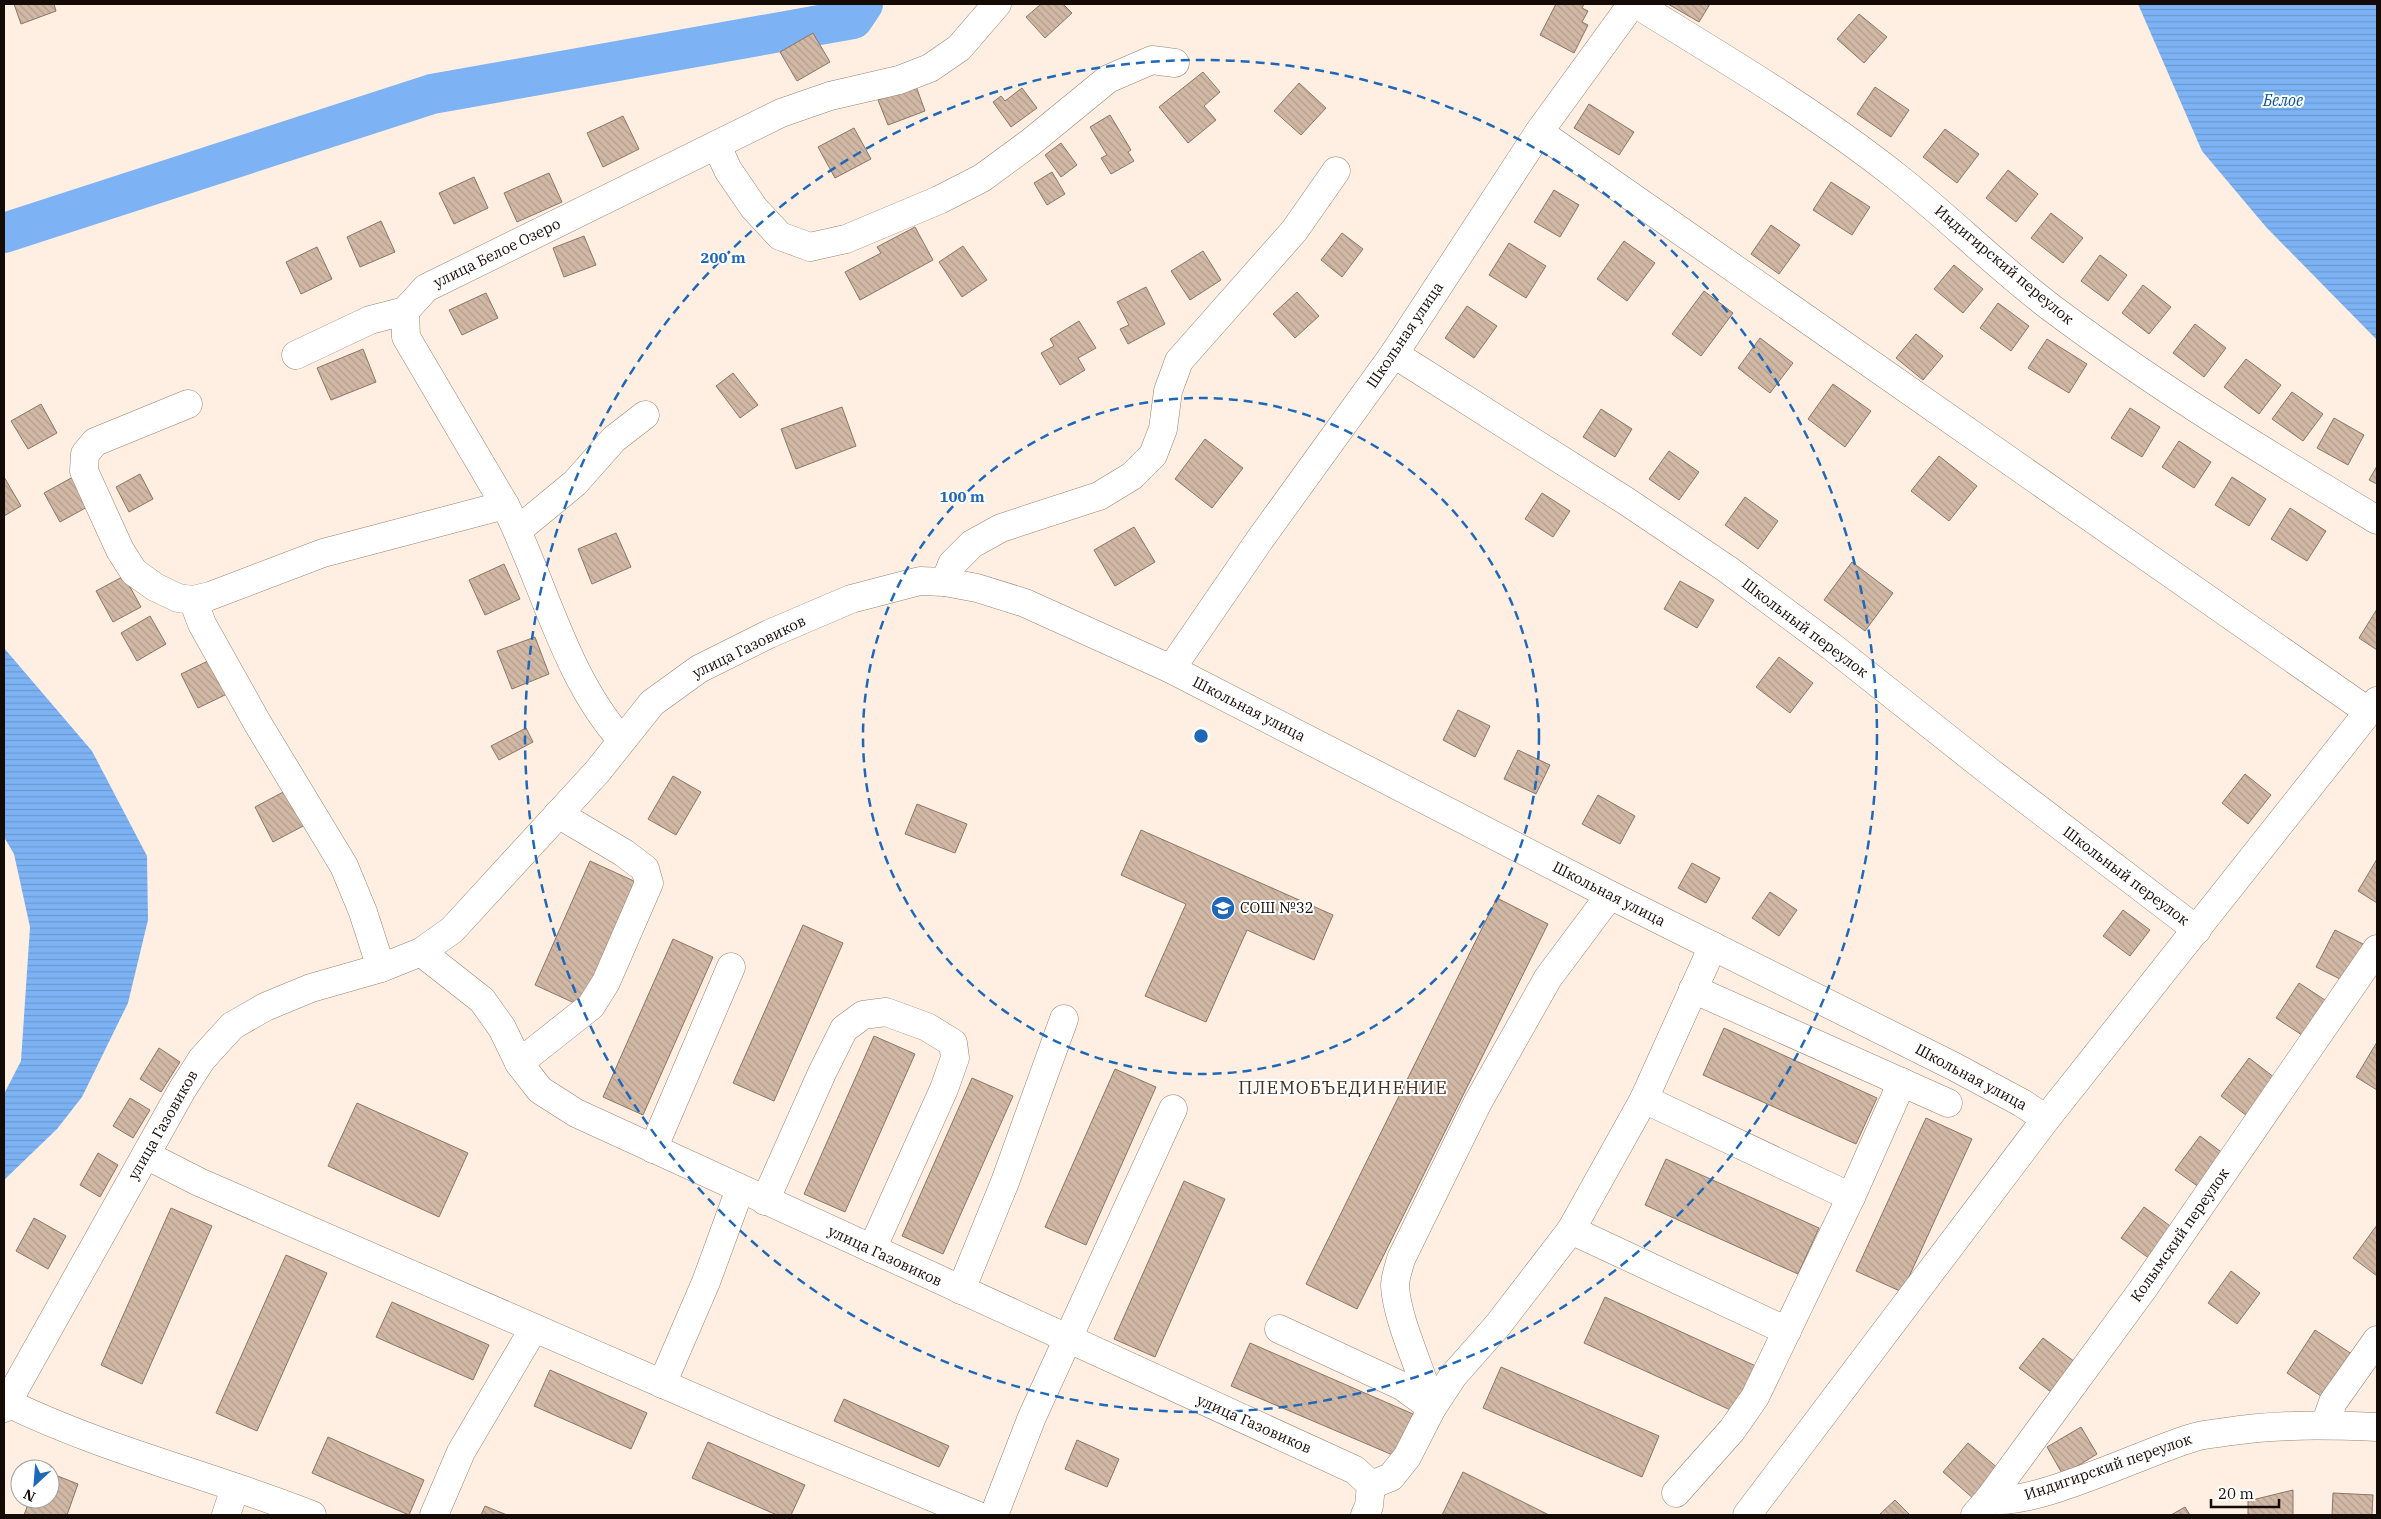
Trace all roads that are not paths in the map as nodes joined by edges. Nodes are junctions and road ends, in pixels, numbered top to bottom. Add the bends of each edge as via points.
1 (997, 4) edge
2 (1634, 4) edge
3 (1175, 63) dead end
4 (1539, 132) junction
5 (717, 146) junction
6 (1336, 171) dead end
7 (405, 310) junction
8 (1394, 354) junction
9 (296, 355) dead end
10 (188, 404) dead end
11 (645, 415) dead end
12 (505, 505) junction
13 (2377, 520) edge
14 (518, 530) junction
15 (945, 582) junction
16 (193, 600) junction
17 (1171, 669) junction
18 (2373, 706) edge
19 (622, 740) junction
20 (558, 814) junction
21 (1610, 895) junction
22 (2197, 930) junction
23 (1713, 946) junction
24 (2377, 949) edge
25 (420, 952) junction
26 (731, 966) dead end
27 (381, 968) junction
28 (1693, 989) junction
29 (1064, 1019) dead end
30 (519, 1063) junction
31 (1902, 1082) junction
32 (1644, 1099) junction
33 (1948, 1103) dead end
34 (1173, 1109) dead end
35 (2046, 1120) junction
36 (653, 1149) junction
37 (146, 1156) junction
38 (740, 1189) junction
39 (1851, 1197) junction
40 (765, 1201) junction
41 (1571, 1230) junction
42 (872, 1250) junction
43 (961, 1290) junction
44 (534, 1328) junction
45 (1279, 1329) dead end
46 (1787, 1332) junction
47 (1068, 1339) junction
48 (2377, 1340) edge
49 (662, 1384) junction
50 (5, 1405) edge
51 (1432, 1408) junction
52 (2325, 1425) junction
53 (2377, 1427) edge
54 (1371, 1486) junction
55 (235, 1488) junction
56 (1676, 1493) dead end
57 (1982, 1507) edge
58 (226, 1515) edge
59 (312, 1515) edge
60 (434, 1515) edge
61 (976, 1515) edge
62 (994, 1515) edge
63 (1365, 1515) edge
64 (1747, 1515) edge

1 - 5 street, улица Белое Озеро via 958,48 930,68 899,80 830,96 781,113
2 - 4 street, Школьная улица
2 - 13 street, Индигирский переулок via 1792,100 1896,176 2059,314 2165,388
3 - 5 street via 1152,60 1108,79 982,178 939,200 846,239 810,247 780,236 754,208 728,170
4 - 8 street, Школьная улица
4 - 18 street
5 - 7 street, улица Белое Озеро via 426,288
6 - 15 street via 1294,231 1179,361 1168,391 1163,429 1153,455 1132,476 1099,496 1001,528 972,544 952,564
7 - 9 street via 370,320
7 - 12 street via 406,338
8 - 17 street, Школьная улица
8 - 22 street, Школьный переулок via 1727,569
10 - 16 street via 95,442 85,454 84,472 120,550 134,572 178,598
11 - 14 street via 614,439 575,483
12 - 14 street
12 - 16 street via 322,553
14 - 19 street via 562,639 592,700
15 - 17 street, улица Газовиков via 1025,603
15 - 19 street, улица Газовиков via 920,581 851,599 725,656 699,669 652,703
16 - 27 street via 202,624 258,724 344,866
17 - 21 street, Школьная улица
18 - 22 street
19 - 20 street, улица Газовиков
20 - 25 street, улица Газовиков via 452,930
20 - 30 street via 624,853 645,869 649,883 606,982 591,1006
21 - 23 street, Школьная улица
21 - 51 street via 1548,978 1478,1102 1401,1259 1395,1284 1401,1314
22 - 35 street
23 - 28 street
23 - 35 street, Школьная улица via 1953,1066 2022,1103
24 - 57 street, Колымский переулок via 2143,1289
25 - 27 street, улица Газовиков
25 - 30 street, улица Газовиков via 482,1000 502,1028
26 - 36 street
27 - 37 street, улица Газовиков via 311,988 265,1007 232,1026 202,1059
28 - 31 street
28 - 32 street
29 - 43 street via 1005,1182
30 - 36 street, улица Газовиков via 540,1090 576,1113
31 - 33 street
31 - 39 street
32 - 39 street
32 - 41 street
34 - 47 street
35 - 64 street
36 - 38 street, улица Газовиков
37 - 44 street
37 - 50 street, улица Газовиков
38 - 40 street, улица Газовиков
38 - 49 street via 706,1282
39 - 46 street
40 - 42 street, улица Газовиков
40 - 42 street via 844,1029 863,1015 886,1012 927,1027 953,1043 955,1058
41 - 46 street
41 - 51 street via 1498,1325 1453,1376
42 - 43 street, улица Газовиков
43 - 47 street, улица Газовиков
44 - 49 street
44 - 60 street via 462,1452
45 - 51 street via 1402,1386
46 - 56 street via 1755,1397 1732,1430
47 - 54 street, улица Газовиков via 1355,1470
47 - 62 street via 1032,1417
48 - 52 street via 2333,1402
49 - 61 street
50 - 55 street
51 - 54 street via 1407,1457 1391,1476
52 - 53 street, Индигирский переулок
52 - 57 street, Индигирский переулок via 2260,1427 2193,1437 2070,1483
54 - 63 street
55 - 58 street
55 - 59 street

